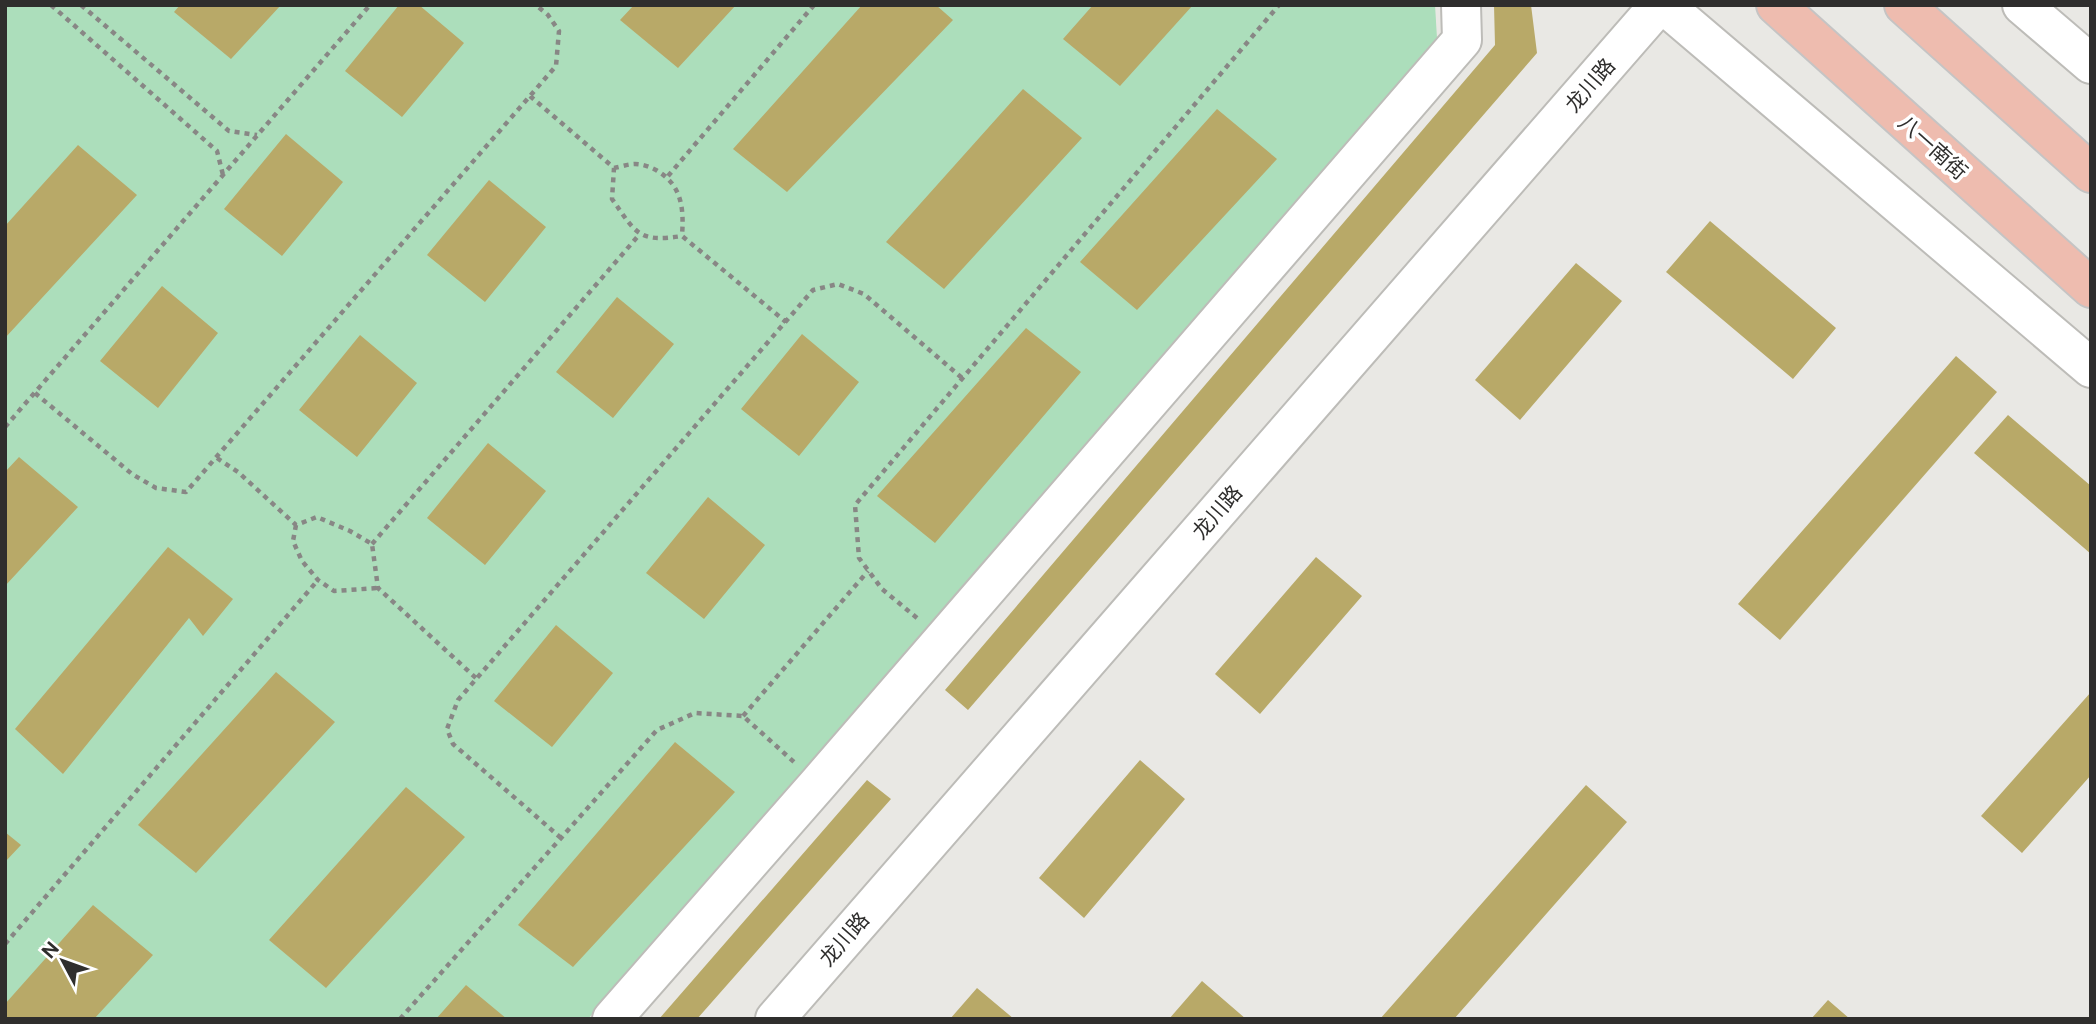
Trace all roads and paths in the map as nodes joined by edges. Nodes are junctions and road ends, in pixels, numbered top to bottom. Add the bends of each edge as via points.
1 (51, 5) edge
2 (81, 5) edge
3 (369, 5) edge
4 (536, 5) edge
5 (814, 5) edge
6 (1279, 5) edge
7 (1461, 5) edge
8 (1661, 5) edge
9 (1776, 5) edge
10 (1904, 5) edge
11 (2022, 5) edge
12 (2091, 64) edge
13 (530, 96) junction
14 (257, 135) junction
15 (614, 168) junction
16 (2091, 173) edge
17 (223, 175) junction
18 (668, 176) junction
19 (639, 235) junction
20 (682, 236) junction
21 (2091, 288) edge
22 (786, 322) junction
23 (2091, 368) edge
24 (962, 378) junction
25 (35, 393) junction
26 (5, 427) edge
27 (217, 458) junction
28 (296, 525) junction
29 (372, 544) junction
30 (868, 570) junction
31 (318, 580) junction
32 (378, 588) junction
33 (942, 639) junction
34 (477, 679) junction
35 (743, 716) junction
36 (818, 785) junction
37 (561, 838) junction
38 (5, 944) edge
39 (400, 1019) edge
40 (612, 1019) edge
41 (775, 1019) edge

1 - 17 path via 217,151
2 - 14 path via 229,131
3 - 14 path
4 - 13 path via 559,32 556,66
5 - 18 path
6 - 24 path
7 - 33 street via 1462,40
8 - 23 street
8 - 41 street, 龙川路
9 - 21 main road, 八一南街
10 - 16 main road
11 - 12 street
13 - 15 path
13 - 27 path
14 - 17 path
15 - 18 path via 634,163
15 - 19 path via 612,199
17 - 25 path
18 - 20 path via 681,196
19 - 20 path via 657,240
19 - 29 path
20 - 22 path
22 - 24 path via 813,290 838,284 864,294
22 - 34 path
24 - 30 path via 855,505 859,558
25 - 26 path
25 - 27 path via 132,474 156,488 186,492
27 - 28 path
28 - 29 path via 317,517
28 - 31 path via 293,541
29 - 32 path
30 - 33 path via 881,589
30 - 35 path
31 - 32 path via 334,591
31 - 38 path
32 - 34 path
33 - 36 street
34 - 37 path via 458,700 447,729 453,744
35 - 36 path
35 - 37 path via 695,713 657,730
36 - 40 street
37 - 39 path

